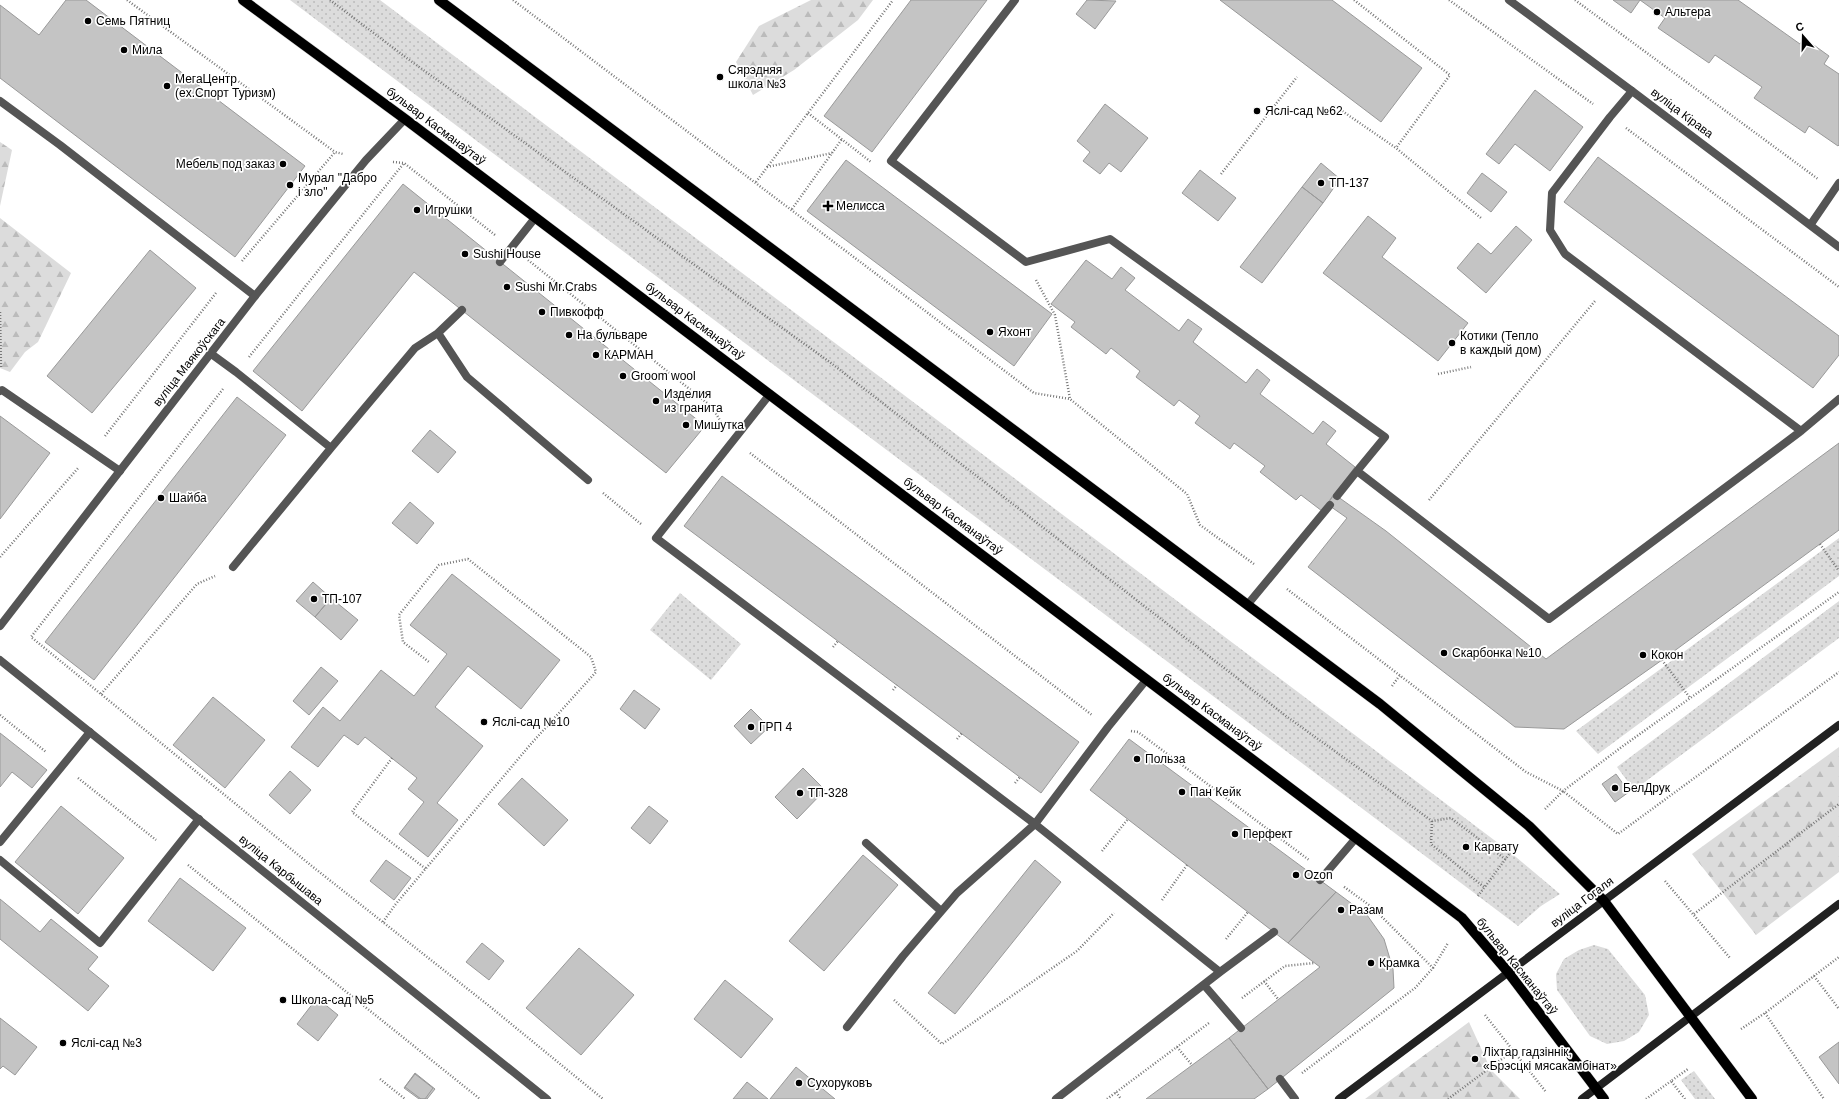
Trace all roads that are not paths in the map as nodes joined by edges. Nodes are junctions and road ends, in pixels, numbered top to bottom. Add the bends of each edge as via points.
1 (243, 0) edge
2 (439, 0) edge
3 (1015, 0) edge
4 (1509, 0) edge
5 (1632, 90) junction
6 (0, 101) edge
7 (405, 119) junction
8 (1839, 183) edge
9 (535, 218) junction
10 (1811, 224) junction
11 (1839, 247) edge
12 (500, 262) dead end
13 (255, 296) junction
14 (462, 310) dead end
15 (438, 333) junction
16 (210, 353) junction
17 (1, 390) edge
18 (770, 394) junction
19 (1839, 399) edge
20 (1801, 431) junction
21 (331, 448) junction
22 (120, 471) junction
23 (1358, 471) junction
24 (588, 480) road end
25 (1337, 496) dead end
26 (1330, 505) dead end
27 (233, 567) road end
28 (1248, 604) junction
29 (0, 626) edge
30 (0, 660) edge
31 (1147, 679) junction
32 (1839, 725) edge
33 (90, 732) junction
34 (199, 819) junction
35 (1035, 824) junction
36 (1356, 838) junction
37 (0, 842) edge
38 (866, 843) dead end
39 (0, 860) edge
40 (1320, 880) dead end
41 (1604, 901) junction
42 (1839, 904) edge
43 (941, 911) junction
44 (1274, 932) dead end
45 (1220, 972) junction
46 (1508, 972) junction
47 (1204, 985) junction
48 (1692, 1016) junction
49 (847, 1027) dead end
50 (1241, 1028) dead end
51 (1283, 1082) road end
52 (1596, 1089) junction
53 (547, 1099) edge
54 (1056, 1099) edge
55 (1295, 1099) edge
56 (1339, 1099) edge
57 (1582, 1099) edge
58 (1604, 1099) edge
59 (1752, 1099) edge

1 - 7 main road, бульвар Касманаўтаў
2 - 28 main road
3 - 23 street via 892,161 1026,262 1110,239 1385,437
4 - 5 street, вуліца Кірава
5 - 10 street, вуліца Кірава
5 - 20 street via 1552,194 1550,230 1565,254
6 - 13 street
7 - 9 main road, бульвар Касманаўтаў
7 - 13 street, вуліца Маякоўскага via 366,160
8 - 10 street
9 - 12 street
9 - 18 main road, бульвар Касманаўтаў
10 - 11 street, вуліца Кірава
13 - 16 street, вуліца Маякоўскага
14 - 15 street
15 - 21 street via 415,348
15 - 24 street via 467,377
16 - 21 street
16 - 22 street, вуліца Маякоўскага
17 - 22 street
18 - 31 main road, бульвар Касманаўтаў
18 - 35 street via 656,538
19 - 20 street
20 - 23 street via 1549,619
21 - 27 street
22 - 29 street, вуліца Маякоўскага
23 - 25 street
26 - 28 street
28 - 41 main road via 1380,704 1528,826
30 - 33 street, вуліца Карбышава
31 - 35 street
31 - 36 main road, бульвар Касманаўтаў
32 - 41 street, вуліца Гогаля
33 - 34 street, вуліца Карбышава
33 - 37 street
34 - 39 street via 100,943
34 - 53 street, вуліца Карбышава
35 - 43 street via 957,893
35 - 45 street
36 - 40 street
36 - 46 main road, бульвар Касманаўтаў via 1462,918
38 - 43 street
41 - 46 street, вуліца Гогаля
41 - 48 main road
42 - 48 street
43 - 49 street
44 - 45 street
45 - 47 street
46 - 52 main road, бульвар Касманаўтаў
46 - 56 street, вуліца Гогаля
47 - 50 street
47 - 54 street
48 - 52 street
48 - 59 main road
51 - 55 street
52 - 57 street
52 - 58 main road, бульвар Касманаўтаў

